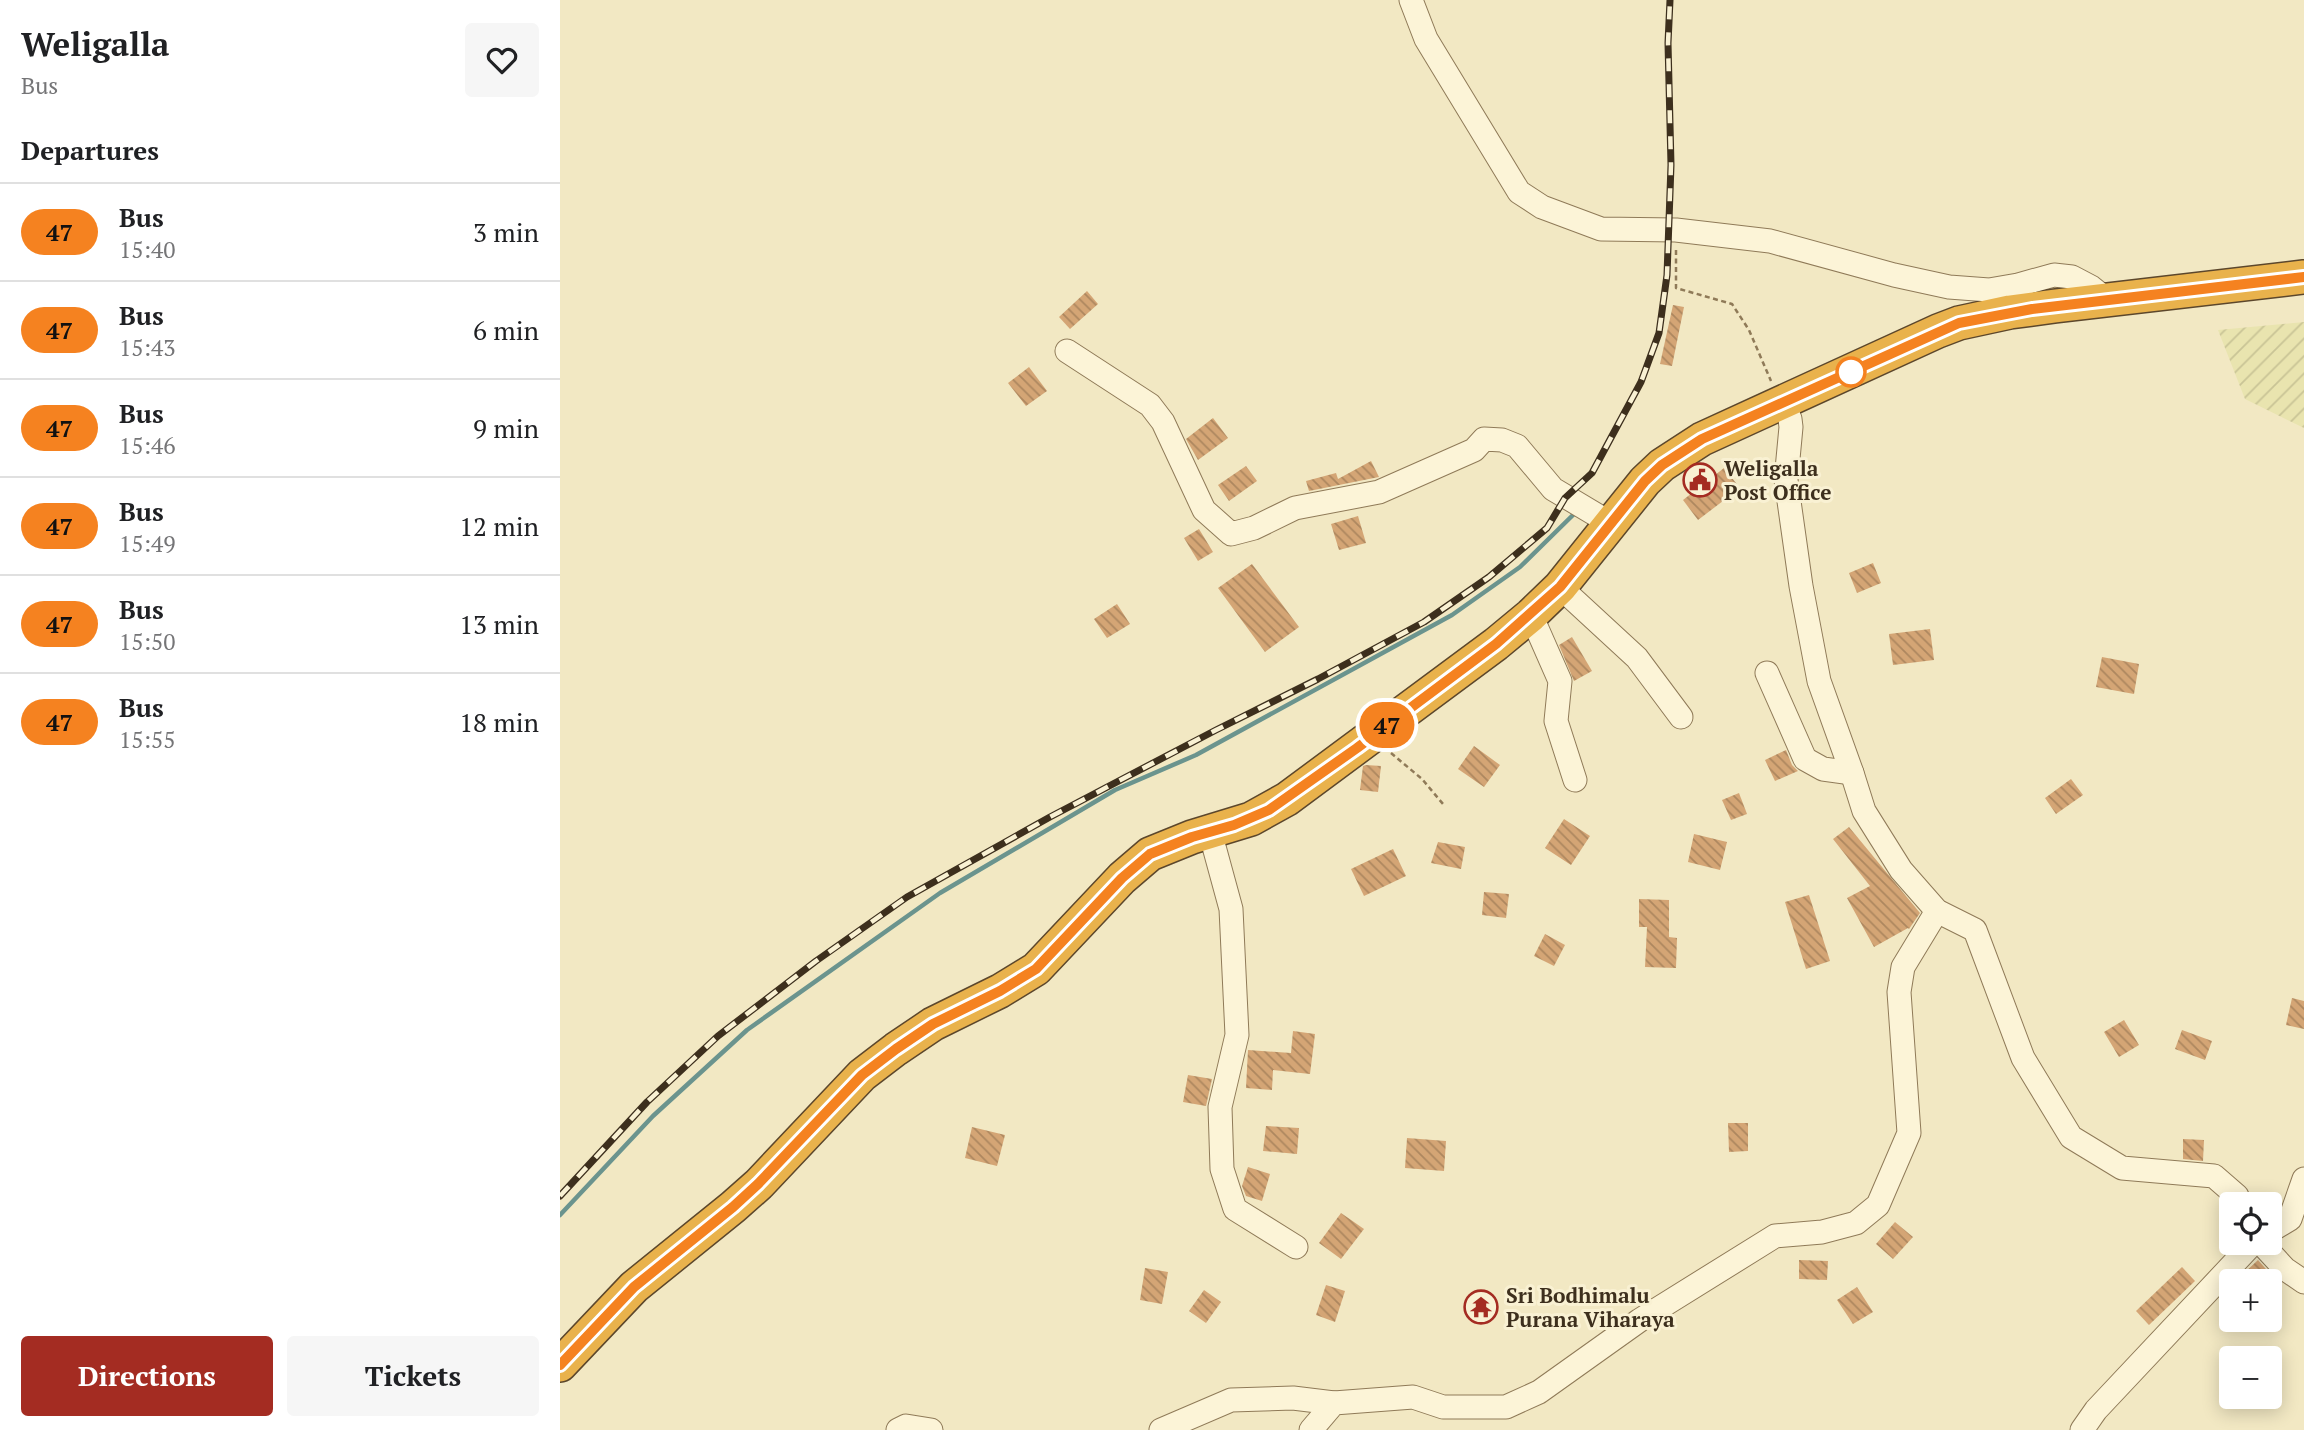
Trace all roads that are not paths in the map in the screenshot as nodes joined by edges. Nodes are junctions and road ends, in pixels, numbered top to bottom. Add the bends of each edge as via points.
1 (1411, 0) edge
2 (2304, 277) edge
3 (2106, 299) junction
4 (1067, 351) dead end
5 (1783, 402) junction
6 (1610, 523) junction
7 (1560, 587) junction
8 (1531, 615) junction
9 (1767, 673) dead end
10 (1681, 717) dead end
11 (1852, 773) junction
12 (1575, 780) dead end
13 (1210, 832) junction
14 (1937, 911) junction
15 (2304, 1179) edge
16 (2232, 1192) edge
17 (2282, 1224) edge
18 (1296, 1247) dead end
19 (2242, 1255) edge
20 (2272, 1255) edge
21 (2304, 1282) edge
22 (560, 1365) edge
23 (1334, 1403) junction
24 (898, 1430) edge
25 (932, 1430) edge
26 (1161, 1430) edge
27 (1311, 1430) edge
28 (2082, 1430) edge

1 - 3 street via 1426,39 1518,191 1542,207 1601,229 1676,230 1770,241 1949,288 1989,290 2054,275 2072,277
2 - 3 highway
3 - 5 highway via 1959,323
4 - 6 street via 1150,405 1163,422 1204,510 1231,534 1295,508 1379,492 1474,450 1484,439 1517,446 1553,489
5 - 6 highway via 1683,450 1645,481
5 - 11 street via 1791,428 1786,480 1816,667
6 - 7 highway
7 - 8 highway
7 - 10 street via 1637,658
8 - 12 street via 1560,681 1556,720
8 - 13 highway via 1269,810
9 - 11 street via 1805,759 1823,769
11 - 14 street via 1864,811 1900,870
13 - 18 street via 1231,909 1237,1035 1220,1107 1222,1170 1236,1209
13 - 22 highway via 1150,854 1036,969 933,1024 862,1075 758,1184 634,1287
14 - 16 street via 1975,930 2022,1058 2071,1137 2122,1168 2214,1176
14 - 23 street via 1903,967 1899,992 1909,1133 1878,1205 1856,1223 1775,1236 1640,1320 1539,1392 1506,1407 1444,1407 1413,1397
15 - 17 street via 2290,1219
19 - 28 street
20 - 21 street
23 - 26 street via 1293,1398 1231,1401
23 - 27 street
24 - 25 street via 906,1426

